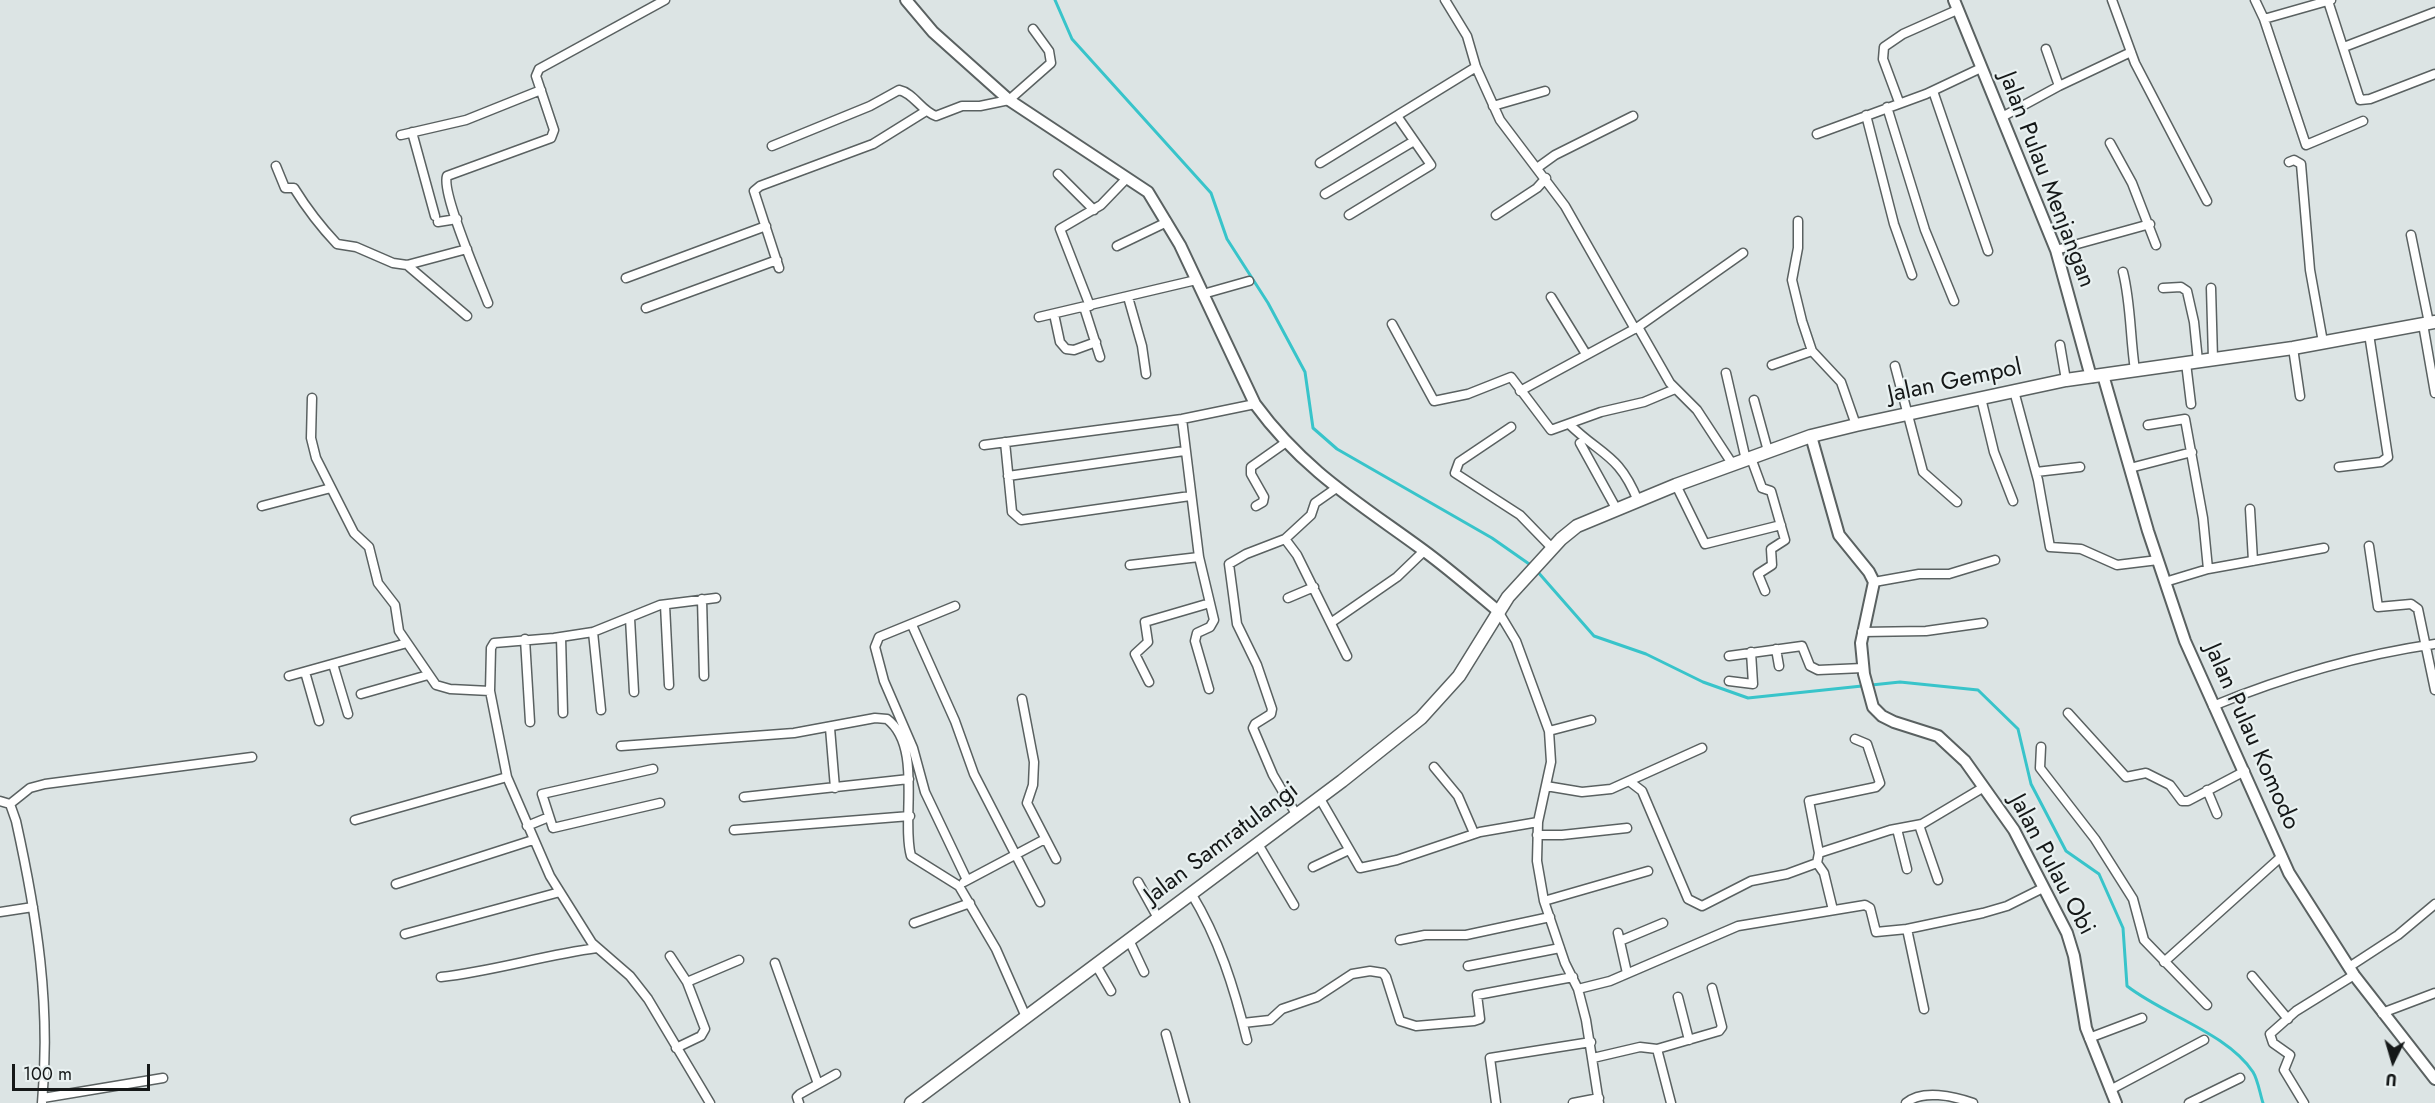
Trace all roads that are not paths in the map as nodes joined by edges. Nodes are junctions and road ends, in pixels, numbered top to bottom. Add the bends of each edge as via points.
1 (665, 0) edge
2 (906, 0) edge
3 (1445, 0) edge
4 (2112, 0) edge
5 (2255, 0) edge
6 (2330, 1) edge
7 (1956, 5) edge
8 (2435, 12) edge
9 (2264, 19) junction
10 (1033, 29) dead end
11 (2344, 46) junction
12 (2046, 49) dead end
13 (2132, 52) junction
14 (1476, 67) junction
15 (1981, 68) junction
16 (2435, 74) edge
17 (2059, 86) junction
18 (541, 90) junction
19 (1545, 91) dead end
20 (1934, 91) junction
21 (1010, 100) junction
22 (1899, 102) junction
23 (1493, 106) junction
24 (1887, 107) junction
25 (926, 111) junction
26 (1866, 115) junction
27 (1397, 116) junction
28 (1633, 116) dead end
29 (2002, 117) junction
30 (2363, 121) dead end
31 (412, 132) junction
32 (1817, 134) dead end
33 (401, 135) dead end
34 (1414, 141) junction
35 (2110, 143) dead end
36 (772, 146) dead end
37 (2289, 162) dead end
38 (1320, 163) dead end
39 (276, 166) dead end
40 (1537, 168) junction
41 (1058, 174) dead end
42 (1127, 178) junction
43 (1546, 178) junction
44 (1325, 194) dead end
45 (2208, 201) dead end
46 (1094, 210) junction
47 (1349, 215) dead end
48 (1496, 215) dead end
49 (457, 219) junction
50 (1798, 220) dead end
51 (1167, 222) junction
52 (2150, 224) junction
53 (765, 226) junction
54 (2410, 235) dead end
55 (2156, 245) dead end
56 (1117, 246) dead end
57 (467, 249) junction
58 (2056, 250) junction
59 (1988, 251) dead end
60 (1743, 254) dead end
61 (407, 266) junction
62 (2123, 272) dead end
63 (1912, 275) dead end
64 (626, 278) dead end
65 (1196, 280) junction
66 (1249, 281) dead end
67 (2163, 288) dead end
68 (2211, 288) dead end
69 (1203, 294) junction
70 (1128, 297) junction
71 (1551, 297) dead end
72 (1954, 301) dead end
73 (488, 303) dead end
74 (1087, 306) junction
75 (646, 308) dead end
76 (1054, 314) junction
77 (466, 316) dead end
78 (1039, 317) dead end
79 (2429, 323) edge
80 (1392, 324) dead end
81 (1636, 328) junction
82 (2369, 334) junction
83 (1096, 342) junction
84 (2323, 342) junction
85 (2060, 345) dead end
86 (2292, 348) junction
87 (1812, 351) junction
88 (1586, 354) junction
89 (1100, 357) dead end
90 (2213, 359) junction
91 (2192, 362) junction
92 (1773, 365) dead end
93 (1895, 366) dead end
94 (2134, 370) junction
95 (1726, 373) dead end
96 (1146, 374) dead end
97 (2097, 376) junction
98 (2066, 380) junction
99 (1675, 389) junction
100 (1520, 391) junction
101 (2014, 391) junction
102 (2435, 393) edge
103 (2300, 396) dead end
104 (312, 398) dead end
105 (1981, 398) junction
106 (1754, 400) dead end
107 (1255, 404) junction
108 (2191, 404) dead end
109 (1906, 414) junction
110 (1182, 419) junction
111 (1569, 424) junction
112 (1856, 425) junction
113 (2148, 425) dead end
114 (1511, 427) dead end
115 (1811, 436) junction
116 (1005, 442) junction
117 (1285, 443) junction
118 (1580, 443) dead end
119 (984, 445) dead end
120 (1184, 451) junction
121 (1768, 452) junction
122 (2192, 452) junction
123 (1749, 459) junction
124 (1733, 465) junction
125 (2080, 467) dead end
126 (2339, 467) dead end
127 (2130, 468) junction
128 (2036, 472) junction
129 (1008, 476) junction
130 (1676, 485) junction
131 (331, 488) junction
132 (1335, 489) junction
133 (1190, 496) junction
134 (1638, 501) junction
135 (2013, 501) dead end
136 (1957, 502) dead end
137 (262, 506) dead end
138 (1256, 506) dead end
139 (1617, 510) junction
140 (2250, 510) dead end
141 (1780, 525) junction
142 (1285, 540) junction
143 (2369, 546) dead end
144 (1552, 548) junction
145 (2324, 548) dead end
146 (1424, 551) junction
147 (1199, 557) junction
148 (1995, 560) dead end
149 (2158, 560) junction
150 (2253, 561) junction
151 (1130, 565) dead end
152 (2208, 569) junction
153 (1521, 582) joint
154 (1874, 582) junction
155 (2165, 582) junction
156 (1314, 588) junction
157 (1765, 591) dead end
158 (716, 598) dead end
159 (1288, 598) dead end
160 (702, 599) junction
161 (1210, 603) junction
162 (666, 604) junction
163 (955, 606) dead end
164 (1498, 611) junction
165 (630, 618) junction
166 (1332, 622) junction
167 (1983, 623) dead end
168 (912, 625) junction
169 (593, 632) junction
170 (1862, 632) junction
171 (561, 637) junction
172 (525, 639) junction
173 (407, 644) junction
174 (2435, 644) edge
175 (2424, 646) junction
176 (1776, 649) junction
177 (1750, 652) junction
178 (1347, 656) dead end
179 (1729, 657) dead end
180 (333, 664) junction
181 (1779, 666) dead end
182 (1864, 671) junction
183 (305, 672) junction
184 (428, 675) junction
185 (289, 676) dead end
186 (704, 676) dead end
187 (1730, 681) dead end
188 (1149, 682) dead end
189 (669, 685) dead end
190 (1209, 689) dead end
191 (2435, 690) edge
192 (490, 691) junction
193 (634, 692) dead end
194 (361, 694) dead end
195 (1022, 699) dead end
196 (2213, 706) junction
197 (601, 710) dead end
198 (563, 713) dead end
199 (2068, 713) dead end
200 (348, 714) dead end
201 (1591, 720) dead end
202 (319, 722) dead end
203 (530, 722) dead end
204 (830, 728) junction
205 (1549, 731) junction
206 (1855, 739) dead end
207 (621, 746) dead end
208 (2041, 747) dead end
209 (1702, 748) dead end
210 (252, 757) dead end
211 (1434, 767) dead end
212 (653, 769) dead end
213 (2245, 771) junction
214 (507, 777) junction
215 (909, 779) junction
216 (1629, 781) junction
217 (1546, 786) junction
218 (1984, 787) junction
219 (835, 788) junction
220 (2207, 790) junction
221 (744, 797) dead end
222 (1318, 797) junction
223 (0, 801) edge
224 (660, 803) dead end
225 (10, 804) junction
226 (1296, 814) junction
227 (2217, 814) dead end
228 (910, 816) junction
229 (549, 817) junction
230 (355, 820) dead end
231 (1538, 822) junction
232 (1918, 825) junction
233 (527, 826) junction
234 (1627, 828) dead end
235 (1897, 829) junction
236 (734, 830) dead end
237 (1474, 833) junction
238 (1537, 835) junction
239 (1045, 839) junction
240 (533, 840) junction
241 (1258, 844) junction
242 (1349, 850) junction
243 (1820, 853) junction
244 (1016, 855) junction
245 (2282, 856) junction
246 (1056, 859) dead end
247 (1817, 863) junction
248 (1313, 867) dead end
249 (1907, 869) dead end
250 (1648, 871) dead end
251 (967, 880) junction
252 (1938, 880) dead end
253 (1138, 882) dead end
254 (396, 884) dead end
255 (959, 886) junction
256 (2043, 888) junction
257 (560, 892) junction
258 (1191, 893) junction
259 (1544, 901) junction
260 (1040, 902) dead end
261 (970, 903) junction
262 (2435, 904) edge
263 (1294, 905) dead end
264 (33, 907) junction
265 (1833, 910) junction
266 (0, 912) edge
267 (1550, 917) junction
268 (1158, 918) junction
269 (914, 923) dead end
270 (1663, 923) dead end
271 (1907, 929) junction
272 (405, 934) dead end
273 (1129, 940) junction
274 (1400, 940) dead end
275 (597, 948) junction
276 (1560, 948) junction
277 (670, 956) dead end
278 (739, 960) dead end
279 (2164, 962) junction
280 (775, 963) dead end
281 (1096, 965) junction
282 (1468, 966) dead end
283 (2351, 971) junction
284 (1144, 972) dead end
285 (1627, 973) junction
286 (2252, 976) dead end
287 (441, 977) dead end
288 (1573, 977) junction
289 (687, 982) junction
290 (1712, 988) dead end
291 (1578, 989) junction
292 (1111, 991) dead end
293 (2435, 993) edge
294 (1678, 997) dead end
295 (2207, 1005) dead end
296 (1924, 1009) dead end
297 (2382, 1013) junction
298 (1026, 1017) junction
299 (2142, 1018) dead end
300 (2288, 1018) junction
301 (1243, 1023) junction
302 (1166, 1034) dead end
303 (2089, 1038) junction
304 (1246, 1040) dead end
305 (1689, 1040) junction
306 (2204, 1040) dead end
307 (1591, 1042) junction
308 (676, 1048) junction
309 (1657, 1049) junction
310 (1593, 1059) junction
311 (836, 1074) dead end
312 (163, 1078) dead end
313 (2240, 1078) dead end
314 (2435, 1079) edge
315 (818, 1084) junction
316 (2110, 1090) junction
317 (43, 1100) edge
318 (1599, 1100) edge
319 (710, 1103) edge
320 (799, 1103) edge
321 (911, 1103) edge
322 (1185, 1103) edge
323 (1496, 1103) edge
324 (1573, 1103) edge
325 (1671, 1103) edge
326 (1906, 1103) edge
327 (1972, 1103) edge
328 (2116, 1103) edge
329 (2188, 1103) edge
330 (2304, 1103) edge

1 - 18 street via 543,64 537,72
2 - 21 street via 933,32
3 - 14 street via 1467,36
4 - 13 street
5 - 9 street
6 - 9 street
6 - 11 street
7 - 15 street, Jalan Pulau Menjangan
7 - 22 street via 1884,47 1883,59
8 - 11 street
9 - 30 street via 2306,145
10 - 21 street via 1049,51 1051,63
11 - 16 street via 2361,100
12 - 17 street
13 - 17 street
13 - 45 street
14 - 23 street
14 - 27 street
15 - 20 street
15 - 29 street, Jalan Pulau Menjangan
17 - 29 street
18 - 31 street via 466,120
18 - 49 street via 553,136 447,176 445,182
19 - 23 street
20 - 22 street
20 - 59 street
21 - 25 street via 962,106 941,115
21 - 42 street
22 - 24 street
23 - 40 street
24 - 26 street
24 - 72 street via 1925,230
25 - 36 street via 899,90
25 - 53 street via 873,144 760,186 754,191
26 - 32 street
26 - 63 street via 1894,224
27 - 34 street
27 - 38 street
28 - 40 street
29 - 58 street, Jalan Pulau Menjangan
31 - 33 street
31 - 49 street via 437,219
34 - 44 street
34 - 47 street via 1431,165
35 - 52 street
37 - 84 street via 2301,164 2310,270
39 - 61 street via 285,188 294,188 314,219 337,244
40 - 43 street
41 - 46 street
42 - 46 street
42 - 51 street via 1148,192
43 - 48 street
43 - 81 street
46 - 74 street via 1060,229
49 - 57 street
50 - 87 street via 1792,286
51 - 56 street
51 - 65 street
52 - 55 street
52 - 58 street
53 - 64 street
53 - 75 street via 778,264
54 - 79 street
57 - 61 street
57 - 73 street
58 - 97 street, Jalan Pulau Menjangan
60 - 81 street
61 - 77 street
62 - 94 street via 2129,297
65 - 69 street
65 - 70 street
66 - 69 street
67 - 91 street via 2181,287 2187,291 2193,311
68 - 90 street
69 - 107 street
70 - 74 street
70 - 96 street
71 - 88 street
74 - 76 street
74 - 83 street
76 - 78 street
76 - 83 street via 1060,342 1066,350
79 - 82 main road, Jalan Gempol
79 - 102 street
80 - 100 street via 1434,401 1468,394 1508,377
81 - 88 street
81 - 99 street
82 - 84 main road, Jalan Gempol
82 - 126 street via 2388,457 2381,462
83 - 89 street
84 - 86 main road, Jalan Gempol
85 - 98 street
86 - 90 main road, Jalan Gempol
86 - 103 street
87 - 92 street
87 - 112 street via 1841,382
88 - 100 street
90 - 91 main road, Jalan Gempol
91 - 94 main road, Jalan Gempol
91 - 108 street
93 - 109 street
94 - 97 main road, Jalan Gempol
95 - 123 street
97 - 98 main road, Jalan Gempol
97 - 127 street, Jalan Pulau Komodo
98 - 101 main road, Jalan Gempol
99 - 111 street
99 - 124 street via 1697,410
100 - 111 street via 1548,428
101 - 105 main road, Jalan Gempol
101 - 128 street
104 - 131 street via 312,448
105 - 109 main road, Jalan Gempol
105 - 135 street via 1994,452
106 - 121 street
107 - 110 street
107 - 117 street
109 - 112 main road, Jalan Gempol
109 - 136 street via 1923,472
110 - 116 street
110 - 120 street
111 - 134 street via 1620,466
112 - 115 main road, Jalan Gempol
113 - 122 street via 2185,419
114 - 144 street via 1459,462 1455,472 1520,515
115 - 121 main road, Jalan Gempol
115 - 154 street via 1839,535
116 - 119 street
116 - 129 street
117 - 132 street
117 - 138 street via 1251,467 1264,496
118 - 139 street
120 - 129 street
120 - 133 street
121 - 123 main road, Jalan Gempol
122 - 127 street
122 - 152 street
123 - 124 main road, Jalan Gempol
123 - 141 street via 1762,488 1771,491
124 - 130 main road, Jalan Gempol
125 - 128 street
127 - 149 street, Jalan Pulau Komodo
128 - 149 street via 2050,547 2080,549 2117,565
129 - 133 street via 1012,512 1021,520
130 - 134 main road, Jalan Gempol
130 - 141 street via 1705,544
131 - 137 street
131 - 173 street via 354,533 369,547 376,579 393,600 396,625
132 - 142 street via 1315,503 1311,515
132 - 146 street
133 - 147 street
134 - 139 main road, Jalan Gempol
139 - 144 main road, Jalan Gempol via 1577,526
140 - 150 street
141 - 157 street via 1785,541 1771,549 1772,565 1758,574
142 - 156 street
142 - 226 street via 1233,560 1229,568 1237,624 1272,709 1253,728 1273,775
143 - 175 street via 2378,607 2415,605
144 - 153 main road, Jalan Gempol
145 - 150 street
146 - 164 street
146 - 166 street via 1397,577
147 - 151 street
147 - 161 street
148 - 154 street via 1949,574 1919,574
149 - 155 street, Jalan Pulau Komodo
150 - 152 street
152 - 155 street
153 - 164 main road, Jalan Samratulangi
154 - 170 street, Jalan Pulau Obi
155 - 196 street, Jalan Pulau Komodo
156 - 159 street
156 - 166 street
158 - 160 street
160 - 162 street
160 - 186 street
161 - 188 street via 1145,622 1147,645 1135,654
161 - 190 street via 1213,624 1197,633 1195,641
162 - 165 street
162 - 189 street
163 - 168 street
164 - 205 street via 1516,641
164 - 222 main road, Jalan Samratulangi via 1445,694 1382,750
165 - 169 street
165 - 193 street
166 - 178 street
167 - 170 street via 1926,632
168 - 244 street via 974,774
168 - 251 street via 879,638 874,646 884,681 914,748 925,792
169 - 171 street
169 - 197 street
170 - 182 street, Jalan Pulau Obi
171 - 172 street
171 - 198 street
172 - 192 street via 492,644
172 - 203 street
173 - 180 street
173 - 184 street
174 - 175 street
175 - 191 street
175 - 196 street via 2322,668
176 - 177 street
176 - 181 street
176 - 182 street via 1802,646 1810,666 1818,670
177 - 179 street
177 - 187 street via 1753,684
180 - 183 street
180 - 200 street
182 - 218 street, Jalan Pulau Obi via 1873,707 1882,717 1938,736 1965,761
183 - 185 street
183 - 202 street
184 - 192 street via 444,688
184 - 194 street
192 - 214 street
195 - 239 street via 1035,762 1027,803
196 - 213 street, Jalan Pulau Komodo
199 - 220 street via 2126,777 2146,773 2170,785 2179,799 2185,801
201 - 205 street
204 - 207 street via 749,738
204 - 215 street via 887,719 896,730
204 - 219 street
205 - 217 street via 1551,756
206 - 243 street via 1867,744 1880,783 1809,801
208 - 279 street via 2040,768 2095,839 2133,898 2144,939
209 - 216 street
210 - 225 street via 45,784 30,788
211 - 237 street via 1458,796
212 - 229 street via 542,794
213 - 220 street
213 - 245 street, Jalan Pulau Komodo
214 - 230 street
214 - 233 street
215 - 219 street
215 - 228 street
216 - 217 street via 1598,792
216 - 247 street via 1642,791 1692,903 1702,906 1751,881
217 - 231 street
218 - 232 street
218 - 256 street, Jalan Pulau Obi via 2014,830
219 - 221 street
220 - 227 street
222 - 226 main road, Jalan Samratulangi
222 - 242 street
223 - 225 street
224 - 229 street via 553,828
225 - 264 street
226 - 241 main road, Jalan Samratulangi
228 - 236 street
228 - 255 street via 909,851 914,860
229 - 233 street
231 - 237 street
231 - 238 street
232 - 235 street
232 - 252 street
233 - 240 street
234 - 238 street
235 - 243 street
235 - 249 street
237 - 242 street via 1397,860 1361,868
238 - 259 street
239 - 244 street
239 - 246 street
240 - 254 street
240 - 257 street
241 - 258 main road, Jalan Samratulangi
241 - 263 street
242 - 248 street
243 - 247 street
244 - 251 street
244 - 260 street
245 - 279 street
245 - 283 street, Jalan Pulau Komodo via 2293,882
247 - 265 street via 1824,873
250 - 259 street
251 - 255 street
253 - 268 street
255 - 261 street
256 - 271 street via 1995,910
256 - 303 street, Jalan Pulau Obi via 2072,945
257 - 272 street
257 - 275 street
258 - 268 main road, Jalan Samratulangi
258 - 301 street via 1225,958
259 - 267 street
261 - 269 street
261 - 298 street via 996,949
262 - 283 street
264 - 266 street
264 - 317 street via 47,1033
265 - 271 street via 1865,904 1870,908 1876,932
265 - 285 street via 1738,926
267 - 274 street via 1466,935 1425,935
267 - 276 street
268 - 273 main road, Jalan Samratulangi
270 - 285 street via 1619,937
271 - 296 street
273 - 281 main road, Jalan Samratulangi
273 - 284 street
275 - 287 street
275 - 308 street via 640,988
276 - 282 street
276 - 288 street
277 - 289 street
278 - 289 street
279 - 295 street
280 - 315 street
281 - 292 street
281 - 298 main road, Jalan Samratulangi
283 - 297 street, Jalan Pulau Komodo
283 - 300 street
285 - 291 street
286 - 300 street
288 - 291 street
288 - 301 street via 1477,995 1480,1019 1474,1022 1416,1026 1400,1021 1386,977 1377,972 1362,972 1352,974 1305,1003 1282,1009 1269,1020
289 - 308 street via 705,1029 701,1036
290 - 305 street via 1721,1029
291 - 307 street
293 - 297 street
294 - 305 street
297 - 314 street, Jalan Pulau Komodo
298 - 321 main road, Jalan Samratulangi
299 - 303 street
300 - 330 street via 2270,1037 2290,1055 2284,1070
301 - 304 street
302 - 322 street
303 - 316 street, Jalan Pulau Obi
305 - 309 street
306 - 316 street
307 - 310 street
307 - 323 street via 1490,1058
308 - 319 street
309 - 310 street via 1640,1047
309 - 325 street
310 - 318 street
311 - 315 street
312 - 317 street
313 - 329 street
315 - 320 street via 798,1096
316 - 328 street, Jalan Pulau Obi
318 - 324 street
326 - 327 street via 1936,1095

